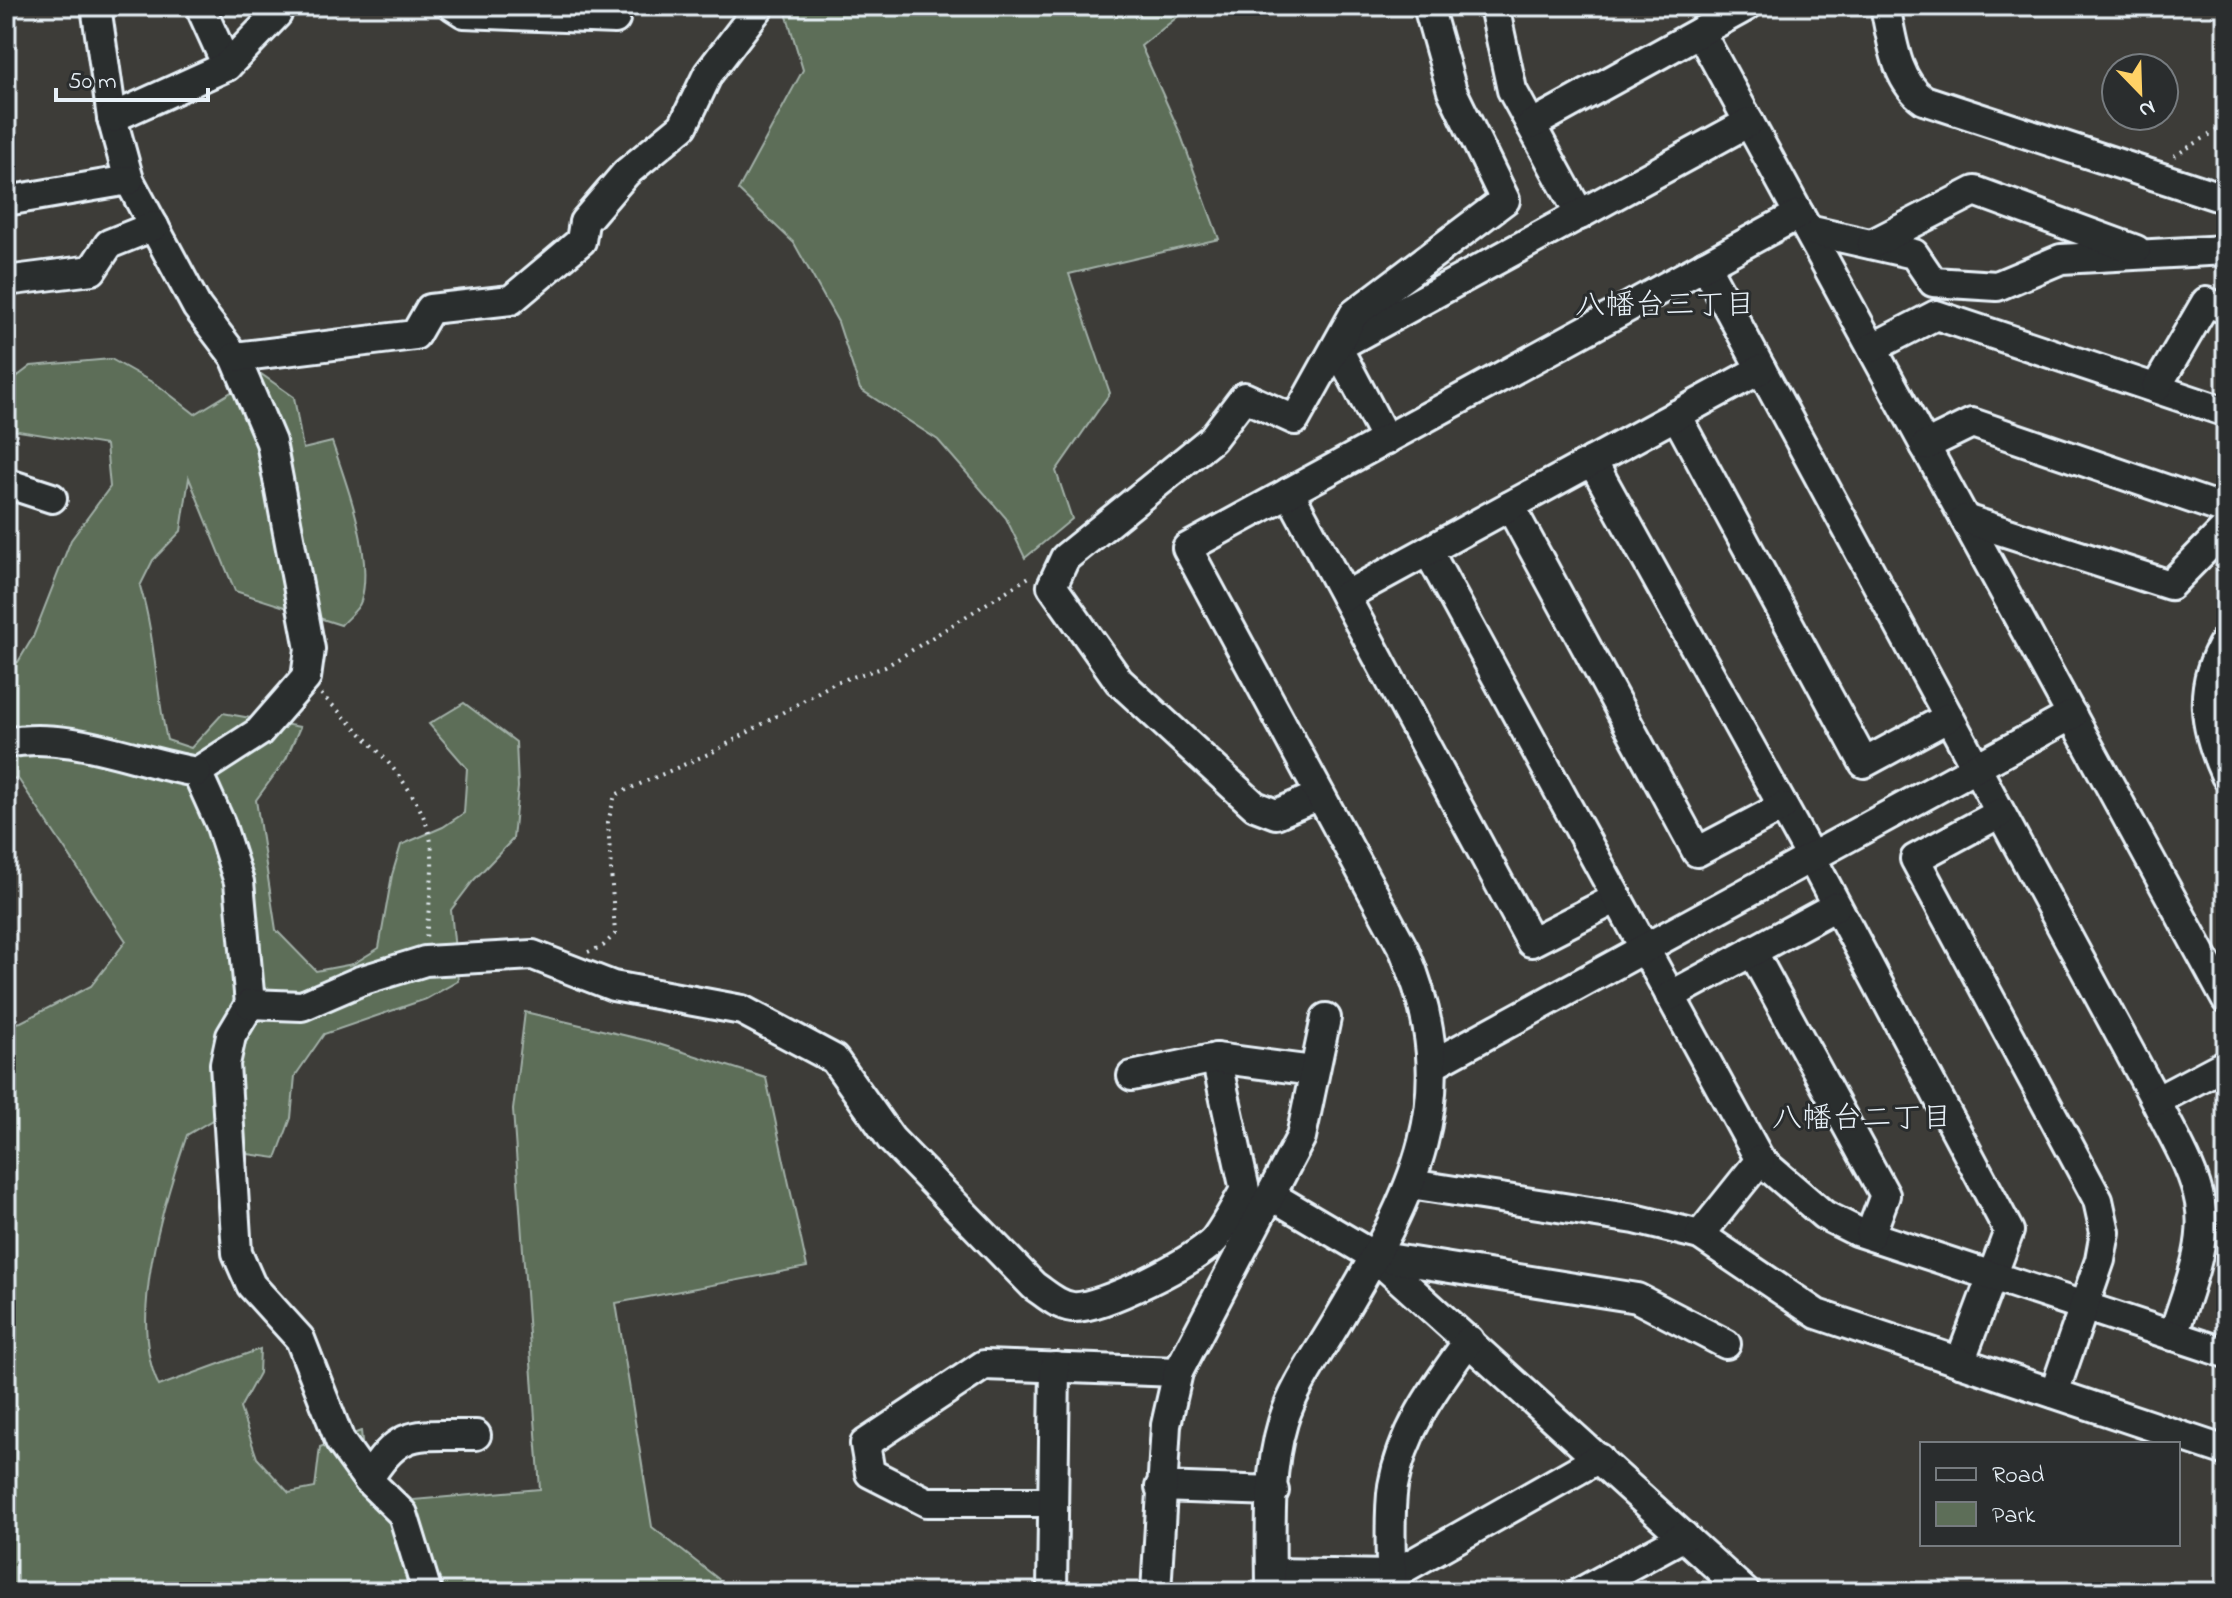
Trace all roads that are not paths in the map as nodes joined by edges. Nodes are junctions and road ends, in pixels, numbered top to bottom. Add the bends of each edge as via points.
1 (96, 6) edge
2 (453, 6) edge
3 (615, 6) edge
4 (760, 6) edge
5 (1428, 6) edge
6 (1747, 6) edge
7 (1885, 6) edge
8 (1498, 8) edge
9 (203, 13) dead end
10 (277, 14) dead end
11 (1700, 32) junction
12 (227, 66) junction
13 (112, 118) junction
14 (1749, 122) junction
15 (1531, 125) junction
16 (129, 180) junction
17 (2226, 199) edge
18 (6, 201) edge
19 (1580, 215) junction
20 (1803, 222) junction
21 (154, 226) junction
22 (1872, 244) junction
23 (2226, 250) edge
24 (2148, 254) junction
25 (1705, 265) junction
26 (6, 281) edge
27 (2226, 309) edge
28 (1337, 347) junction
29 (1872, 348) junction
30 (235, 357) junction
31 (1761, 369) junction
32 (2156, 388) junction
33 (2226, 412) edge
34 (1676, 415) junction
35 (1386, 440) junction
36 (1925, 446) junction
37 (1592, 461) junction
38 (6, 483) edge
39 (1289, 492) junction
40 (52, 498) dead end
41 (1510, 506) junction
42 (2226, 510) edge
43 (1965, 519) junction
44 (2226, 528) edge
45 (1428, 551) junction
46 (1345, 596) junction
47 (2226, 639) edge
48 (2072, 715) junction
49 (1949, 717) junction
50 (6, 743) edge
51 (1976, 767) junction
52 (197, 772) junction
53 (2226, 776) edge
54 (1320, 795) junction
55 (1782, 807) junction
56 (2000, 813) junction
57 (1811, 857) junction
58 (1617, 898) junction
59 (1836, 906) junction
60 (1645, 950) junction
61 (1752, 951) junction
62 (1670, 996) junction
63 (2226, 999) edge
64 (250, 1004) junction
65 (1326, 1018) dead end
66 (1216, 1058) junction
67 (1433, 1064) junction
68 (2226, 1064) edge
69 (1313, 1071) junction
70 (1132, 1076) dead end
71 (2156, 1101) junction
72 (1760, 1160) junction
73 (1410, 1184) junction
74 (1272, 1196) junction
75 (1700, 1235) junction
76 (1870, 1235) junction
77 (1374, 1256) junction
78 (1992, 1276) junction
79 (2084, 1306) junction
80 (2173, 1336) junction
81 (1469, 1340) junction
82 (1726, 1344) dead end
83 (2226, 1353) edge
84 (1960, 1362) junction
85 (1055, 1367) junction
86 (1178, 1372) junction
87 (2054, 1393) junction
88 (476, 1435) dead end
89 (2226, 1451) edge
90 (1599, 1458) junction
91 (368, 1480) junction
92 (1160, 1487) junction
93 (1274, 1491) junction
94 (1053, 1502) junction
95 (1684, 1536) junction
96 (1271, 1583) edge
97 (1392, 1583) edge
98 (427, 1592) edge
99 (1052, 1592) edge
100 (1156, 1592) edge
101 (1581, 1592) edge
102 (1745, 1592) edge

1 - 13 street
2 - 3 street via 464,13 615,19
4 - 30 street via 708,74 683,126 626,173 584,222 581,241 511,300 430,309 415,335
5 - 28 street via 1452,91 1505,200 1354,314
6 - 11 street
7 - 17 street via 1904,79 1924,100
8 - 15 street via 1509,80
9 - 12 street
10 - 12 street
11 - 14 street
11 - 15 street
12 - 13 street
13 - 16 street
14 - 19 street
14 - 20 street
15 - 19 street
16 - 18 street
16 - 21 street
19 - 28 street
20 - 22 street
20 - 25 street
20 - 29 street
21 - 26 street via 109,244 92,270
21 - 30 street via 197,307
22 - 24 street via 1914,254 1933,282 1997,286 2061,259
22 - 24 street via 1975,191
23 - 24 street
25 - 31 street
25 - 35 street
27 - 32 street via 2206,302
28 - 35 street
28 - 54 street via 1295,420 1244,397 1212,439 1065,558 1052,586 1119,681 1255,806 1276,814
29 - 32 street via 1936,315
29 - 36 street
30 - 52 street via 271,442 310,649 306,678 259,732
31 - 34 street
31 - 49 street
32 - 33 street
34 - 37 street
34 - 49 street via 1864,763
35 - 39 street
36 - 42 street via 1972,423
36 - 43 street
37 - 41 street
37 - 55 street
38 - 40 street
39 - 46 street
39 - 54 street via 1187,548
41 - 45 street
41 - 55 street via 1697,852
43 - 44 street via 2170,585
43 - 48 street
45 - 46 street
45 - 58 street
46 - 58 street via 1531,942
47 - 53 street via 2205,697 2209,735
48 - 51 street
48 - 63 street
49 - 51 street
50 - 52 street via 42,738
51 - 56 street
51 - 57 street
52 - 64 street via 239,882
54 - 67 street via 1417,982
55 - 57 street
56 - 71 street
56 - 79 street via 1915,859 2098,1200 2105,1232
57 - 59 street
57 - 60 street
58 - 60 street
59 - 61 street
59 - 78 street via 2009,1231
60 - 62 street
60 - 67 street
61 - 62 street
61 - 76 street via 1885,1195
62 - 72 street
64 - 66 street via 302,1006 425,961 533,955 613,986 742,1010 827,1054 891,1139 1012,1264 1052,1299 1076,1308 1133,1290 1214,1241 1245,1190
64 - 91 street via 231,1036 225,1064 237,1253 251,1285 300,1339 340,1441
65 - 69 street
66 - 69 street
66 - 70 street
67 - 73 street via 1420,1163
68 - 71 street
69 - 74 street via 1301,1137
71 - 80 street via 2200,1204 2201,1232
72 - 75 street
72 - 76 street via 1824,1215
73 - 75 street via 1635,1219
73 - 77 street
74 - 77 street
74 - 86 street
75 - 84 street via 1817,1314
76 - 78 street
77 - 81 street
77 - 82 street via 1637,1298
77 - 93 street via 1284,1421
78 - 79 street
78 - 84 street
79 - 80 street
79 - 87 street
80 - 83 street
81 - 90 street
81 - 97 street via 1420,1409 1405,1443 1393,1487
84 - 87 street
85 - 86 street
85 - 94 street
85 - 94 street via 984,1365 865,1444 870,1473 927,1502
86 - 92 street
87 - 89 street
88 - 91 street via 416,1436 386,1449
90 - 95 street
90 - 97 street
91 - 98 street via 403,1514
92 - 93 street
92 - 100 street
93 - 96 street
94 - 99 street
95 - 101 street
95 - 102 street
96 - 97 street

